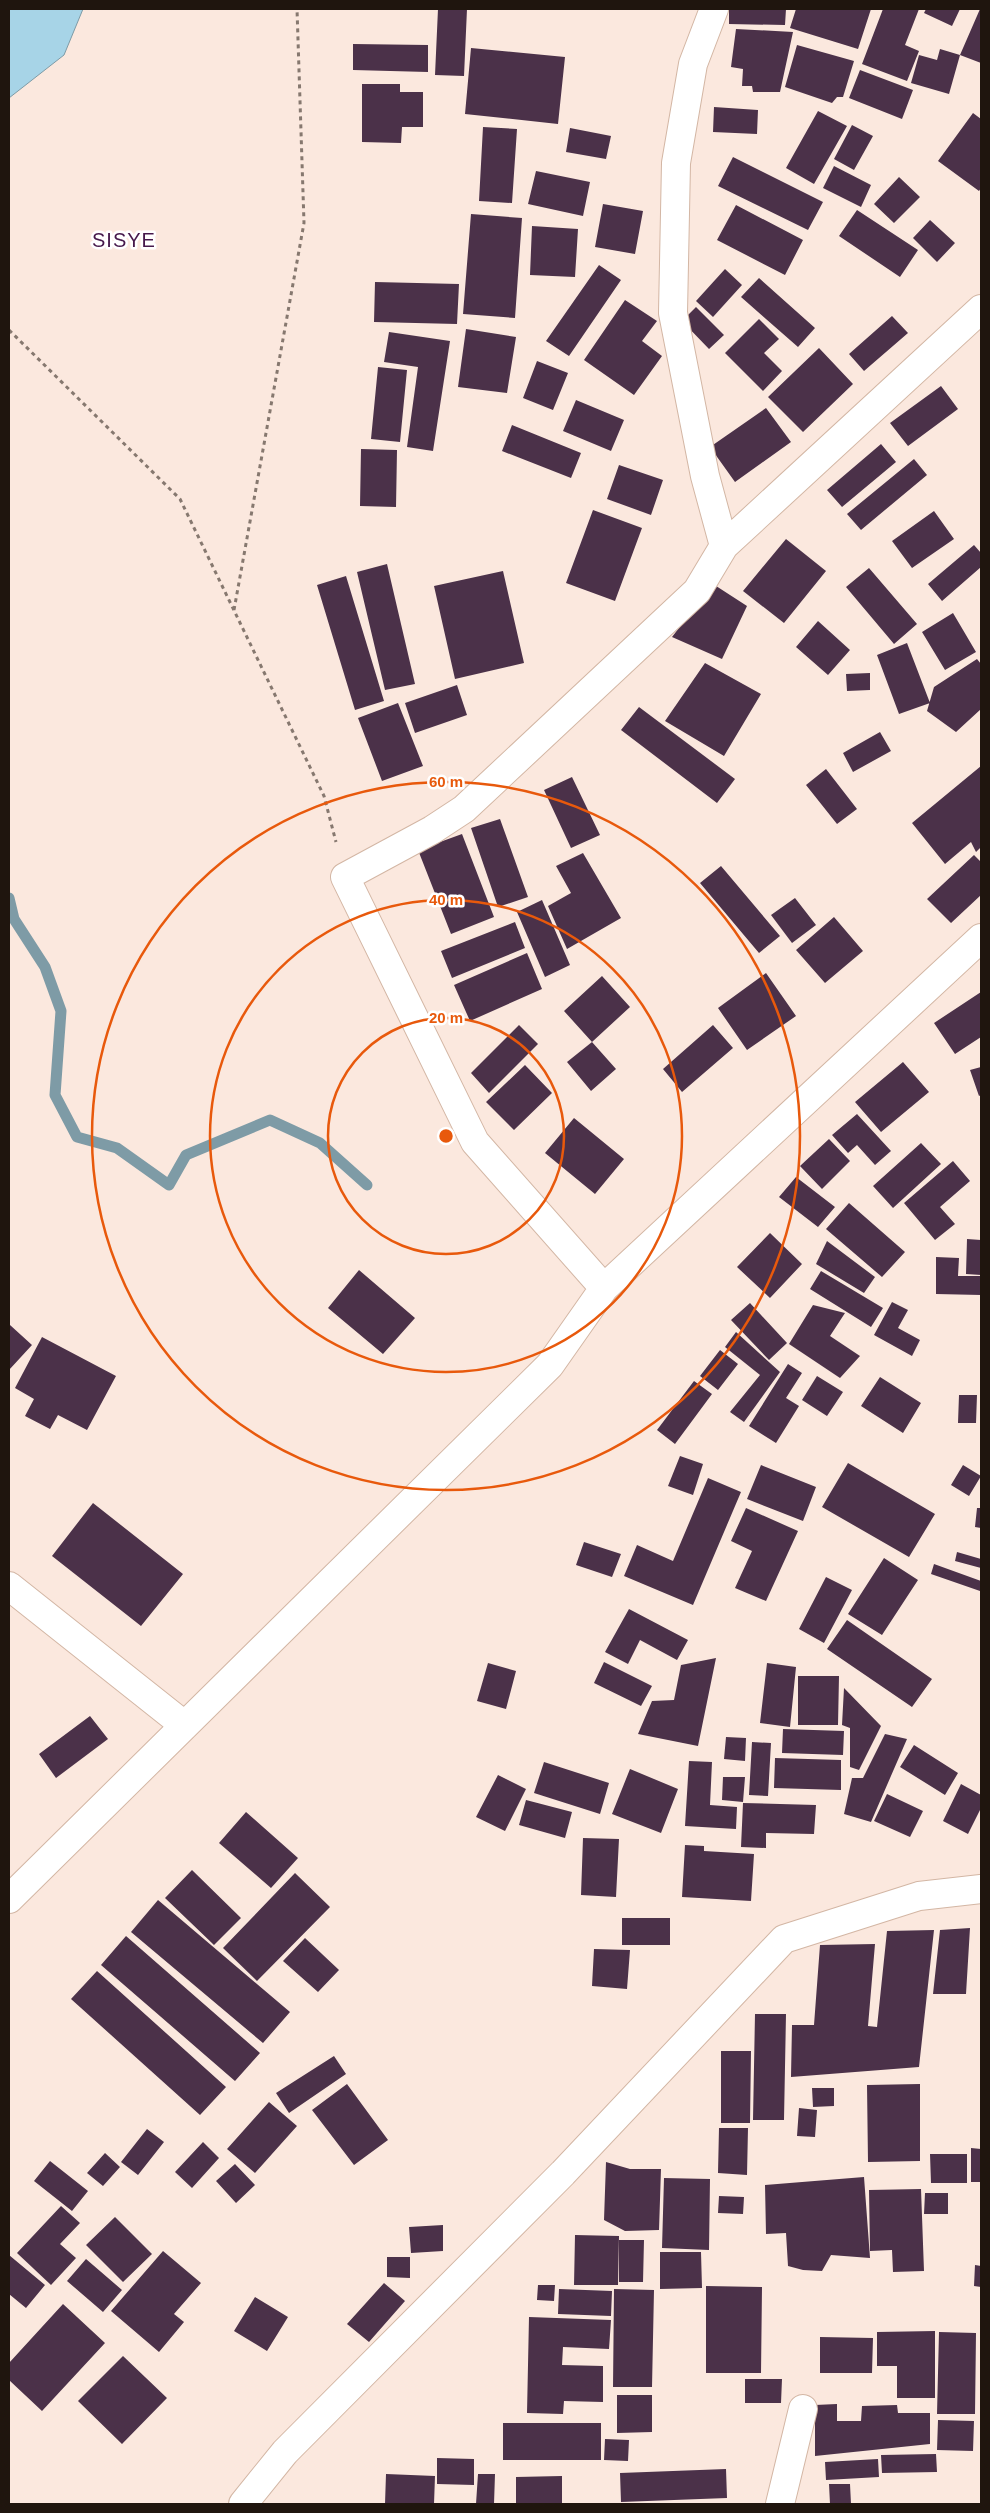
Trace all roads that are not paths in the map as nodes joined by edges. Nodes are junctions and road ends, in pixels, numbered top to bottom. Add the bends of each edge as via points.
1 (714, 9) edge
2 (981, 309) edge
3 (724, 546) junction
4 (981, 938) edge
5 (604, 1288) junction
6 (9, 1586) edge
7 (184, 1725) junction
8 (981, 1889) edge
9 (9, 1899) edge
10 (803, 2409) dead end
11 (244, 2504) edge
12 (780, 2504) edge

1 - 3 street via 693,64 676,163 673,313 705,476
2 - 3 street
3 - 5 street via 697,591 464,809 345,877 475,1142
4 - 5 street
5 - 7 street via 550,1365
6 - 7 street
7 - 9 street
8 - 11 street via 918,1896 784,1939 563,2173 285,2452
10 - 12 street

